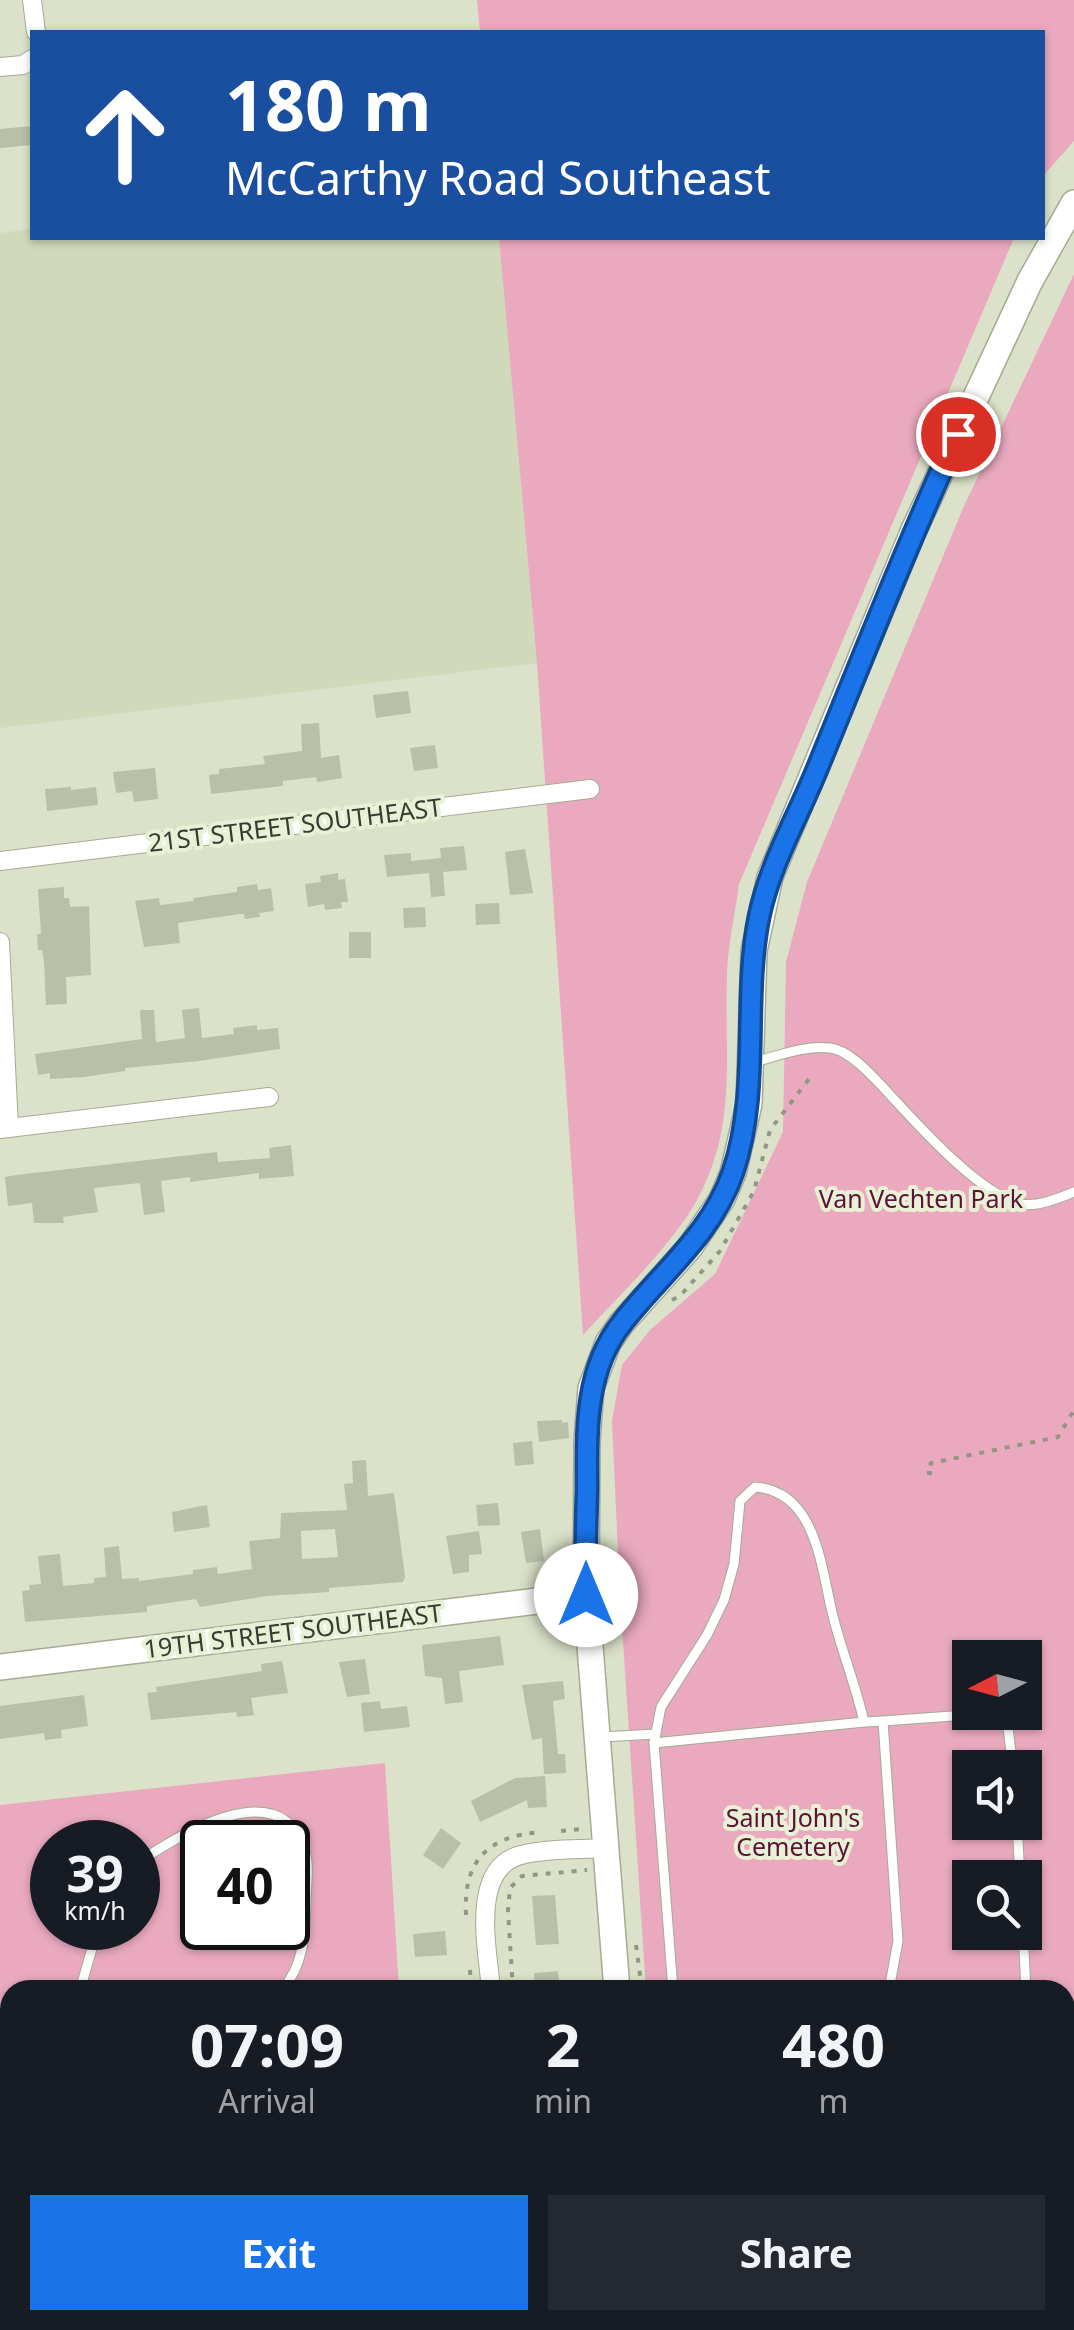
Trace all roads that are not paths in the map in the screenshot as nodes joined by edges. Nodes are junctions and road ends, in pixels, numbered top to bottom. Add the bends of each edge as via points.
1 (32, 0) edge
2 (36, 30) edge
3 (30, 60) edge
4 (0, 68) edge
5 (1074, 203) edge
6 (590, 789) dead end
7 (0, 861) edge
8 (0, 942) edge
9 (751, 1063) junction
10 (269, 1097) dead end
11 (5, 1128) edge
12 (1074, 1192) edge
13 (586, 1595) junction
14 (0, 1666) edge
15 (883, 1721) junction
16 (864, 1722) junction
17 (598, 1738) junction
18 (655, 1739) junction
19 (1012, 1750) edge
20 (160, 1849) edge
21 (601, 1859) junction
22 (92, 1950) edge
23 (1024, 1950) edge
24 (83, 1980) edge
25 (290, 1980) edge
26 (490, 1980) edge
27 (617, 1980) edge
28 (672, 1980) edge
29 (890, 1980) edge
30 (1025, 1980) edge

1 - 2 street
3 - 4 street
5 - 9 street via 1030,280 913,532 770,877 754,952
6 - 7 street, 21ST STREET SOUTHEAST
8 - 11 street
9 - 12 lane via 834,1048 865,1068 941,1148 990,1188 1022,1204
9 - 13 street via 748,1104 722,1199 620,1324 599,1364 588,1411
10 - 11 street
13 - 14 street, 19TH STREET SOUTHEAST
13 - 17 street
15 - 16 lane
15 - 19 lane via 994,1713 1008,1720
15 - 29 lane via 898,1942
16 - 18 lane
16 - 18 lane via 807,1521 789,1498 755,1487 740,1501 724,1600 661,1707
17 - 18 lane
17 - 21 street
18 - 28 lane
20 - 25 lane via 234,1814 284,1818 306,1852 304,1944
21 - 26 street via 519,1856 501,1866 488,1885
21 - 27 street
22 - 24 lane
23 - 30 lane

